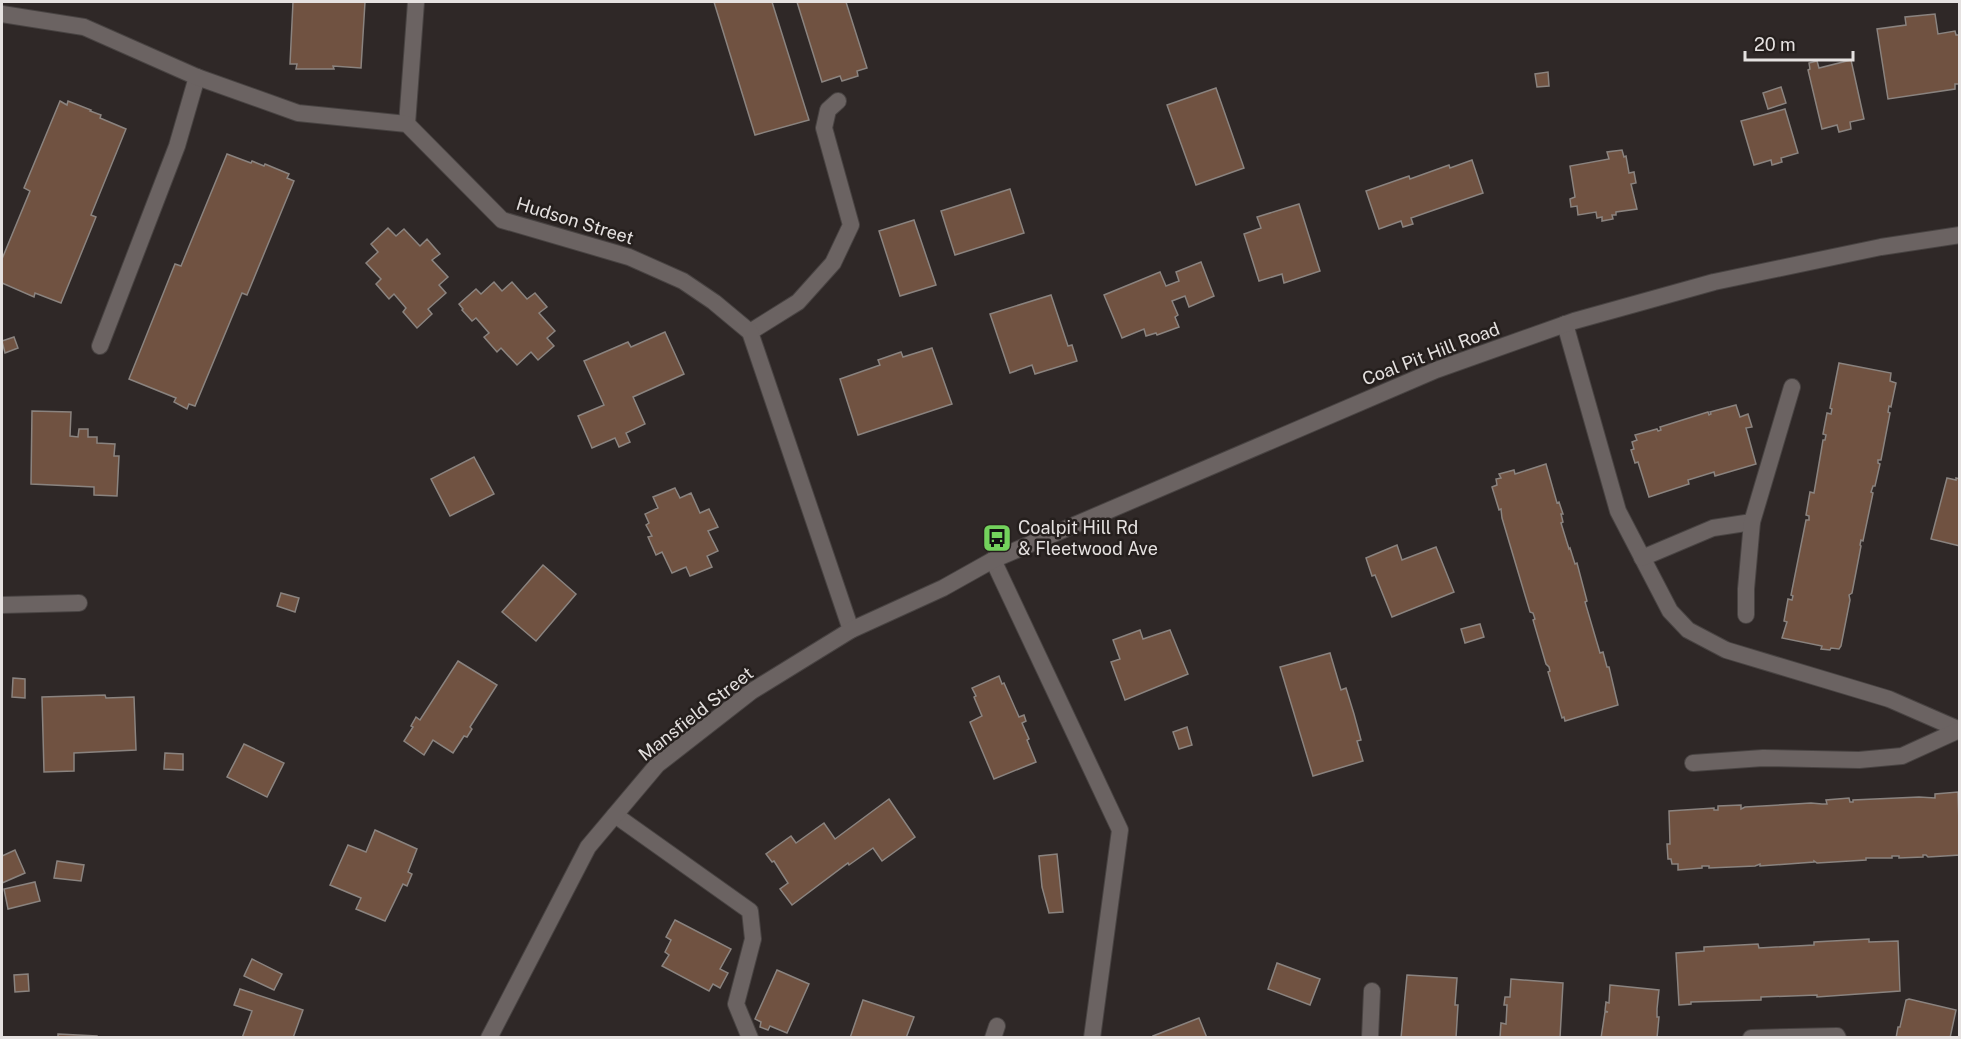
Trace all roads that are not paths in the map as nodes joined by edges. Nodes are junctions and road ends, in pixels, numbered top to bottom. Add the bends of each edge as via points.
1 (416, 2) edge
2 (2, 14) edge
3 (197, 77) junction
4 (838, 101) dead end
5 (407, 124) junction
6 (1959, 235) edge
7 (1565, 324) junction
8 (750, 332) junction
9 (100, 346) dead end
10 (1792, 387) dead end
11 (1752, 522) junction
12 (1642, 558) junction
13 (993, 560) junction
14 (943, 588) joint
15 (79, 603) dead end
16 (2, 605) edge
17 (1746, 615) dead end
18 (851, 630) junction
19 (1959, 730) edge
20 (1693, 763) dead end
21 (615, 815) junction
22 (1372, 991) dead end
23 (489, 1038) edge
24 (750, 1038) edge
25 (1092, 1038) edge
26 (1370, 1038) edge
27 (1751, 1038) edge
28 (1838, 1038) edge

1 - 5 street
2 - 3 street via 84,27
3 - 5 street via 298,113
3 - 9 street via 177,146
4 - 8 street via 828,110 824,128 851,225 833,263 798,302
5 - 8 street, Hudson Street via 502,220 629,257 672,276 714,302
6 - 7 street, Coal Pit Hill Road via 1714,282
7 - 12 street via 1618,511
7 - 13 street, Coal Pit Hill Road via 1436,370
8 - 18 street
10 - 11 street
11 - 12 street via 1713,528
11 - 17 street
12 - 19 street via 1670,612 1688,630 1726,650 1890,699
13 - 14 street, Coal Pit Hill Road
13 - 25 street via 1120,830
14 - 18 street, Mansfield Street
15 - 16 street
18 - 21 street, Mansfield Street via 752,691 657,765
19 - 20 street via 1902,756
21 - 23 street, Mansfield Street via 588,847
21 - 24 street via 750,911 753,939 736,1004
22 - 26 street
27 - 28 street

